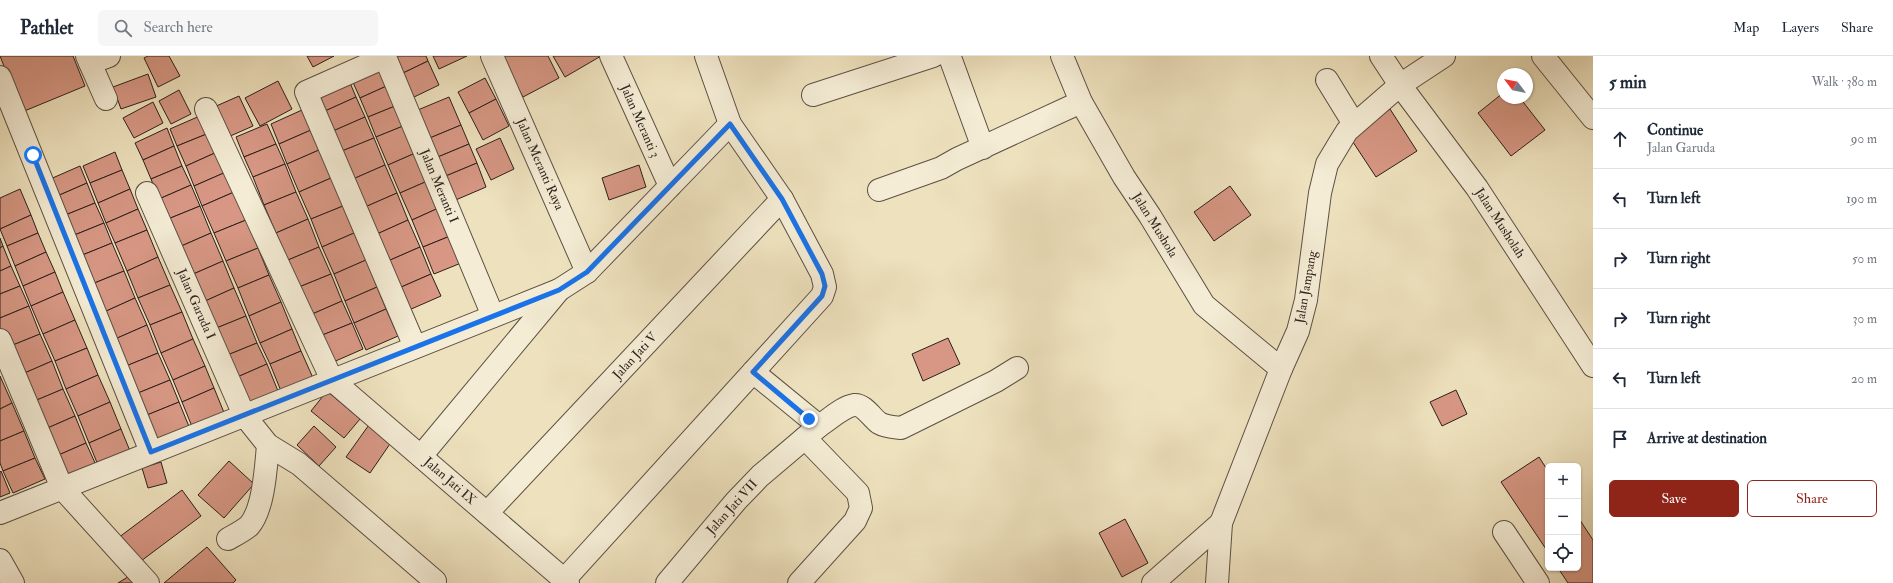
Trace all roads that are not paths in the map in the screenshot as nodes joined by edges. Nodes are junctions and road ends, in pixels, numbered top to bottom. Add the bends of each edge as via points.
1 (492, 56) edge
2 (611, 56) edge
3 (706, 56) edge
4 (933, 56) edge
5 (948, 56) edge
6 (1062, 56) edge
7 (1381, 56) edge
8 (1444, 56) edge
9 (1542, 56) edge
10 (385, 57) edge
11 (95, 58) edge
12 (0, 76) edge
13 (1327, 80) dead end
14 (1400, 85) junction
15 (813, 95) dead end
16 (106, 99) dead end
17 (1081, 102) junction
18 (206, 109) dead end
19 (1593, 118) edge
20 (730, 124) junction
21 (1354, 124) junction
22 (983, 148) junction
23 (670, 186) junction
24 (879, 190) dead end
25 (147, 193) dead end
26 (782, 199) junction
27 (587, 272) junction
28 (559, 290) junction
29 (492, 316) junction
30 (0, 340) edge
31 (415, 347) junction
32 (1593, 366) edge
33 (1017, 368) dead end
34 (1281, 369) junction
35 (753, 372) junction
36 (332, 380) junction
37 (244, 415) junction
38 (812, 432) junction
39 (268, 445) junction
40 (149, 447) junction
41 (421, 456) junction
42 (62, 488) junction
43 (0, 513) edge
44 (487, 513) junction
45 (1221, 523) junction
46 (1504, 532) dead end
47 (228, 539) dead end
48 (0, 560) edge
49 (811, 578) edge
50 (435, 581) dead end
51 (566, 581) edge
52 (13, 583) edge
53 (148, 583) edge
54 (667, 583) edge
55 (1153, 583) edge
56 (1217, 583) edge
57 (1538, 583) edge

1 - 27 street, Jalan Meranti Raya
2 - 23 street, Jalan Meranti 3
3 - 20 street
4 - 15 street
5 - 22 street
6 - 17 street, Jalan Mushola
7 - 14 street, Jalan Musholah
8 - 14 street, Jalan Jampang
9 - 19 street
10 - 29 street, Jalan Meranti I
10 - 31 street via 306,92
11 - 16 street
12 - 40 street via 37,154
13 - 21 street
14 - 21 street, Jalan Jampang
14 - 32 street, Jalan Musholah via 1477,188
17 - 22 street
17 - 34 street, Jalan Mushola via 1204,305
18 - 36 street
20 - 23 street
20 - 26 street
21 - 34 street, Jalan Jampang via 1327,164 1320,193 1306,300 1298,330
22 - 24 street via 941,168
23 - 27 street
25 - 37 street, Jalan Garuda I
26 - 35 street via 822,274 825,286 822,296
26 - 44 street, Jalan Jati V
27 - 28 street
28 - 29 street
28 - 41 street
29 - 31 street
30 - 42 street
31 - 36 street
33 - 38 street, Jalan Jati VII via 901,428 887,427 861,406 855,405 848,407
34 - 45 street, Jalan Jampang
35 - 38 street
35 - 51 street
36 - 37 street
36 - 41 street, Jalan Jati IX
37 - 39 street, Jalan Garuda I
37 - 40 street
38 - 49 street via 858,493 861,508 855,521
38 - 54 street, Jalan Jati VII via 760,476
39 - 47 street via 264,489 256,513 250,525
39 - 50 street, Jalan Garuda I via 299,464
40 - 42 street
41 - 44 street, Jalan Jati IX
42 - 43 street
42 - 53 street
44 - 51 street, Jalan Jati IX
45 - 55 street
45 - 56 street, Jalan Jampang
46 - 57 street
48 - 52 street

